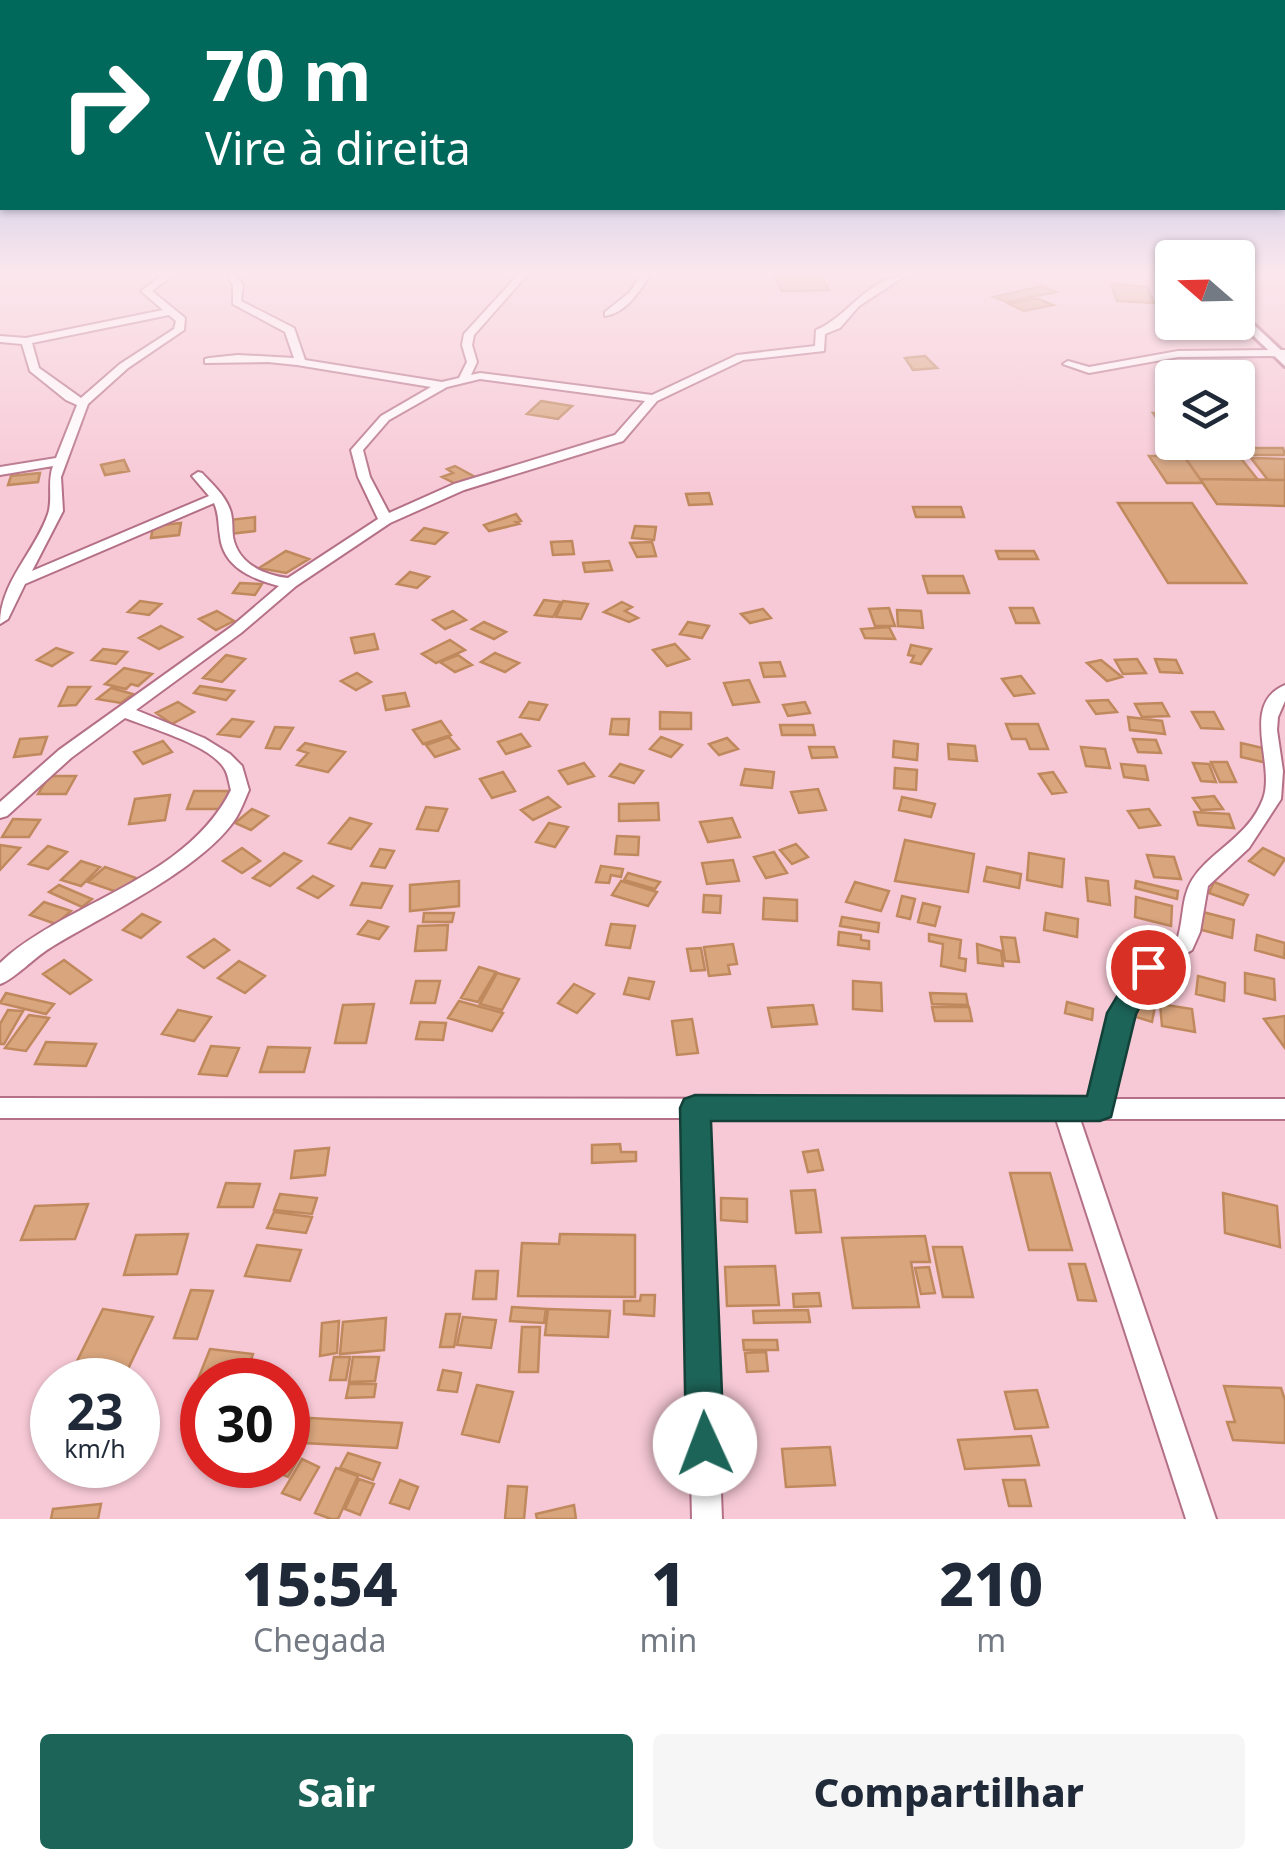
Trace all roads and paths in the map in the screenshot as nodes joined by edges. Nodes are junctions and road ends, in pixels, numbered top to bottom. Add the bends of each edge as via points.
1 (28, 347) edge
2 (155, 347) edge
3 (296, 347) edge
4 (468, 347) edge
5 (820, 347) edge
6 (1279, 351) edge
7 (300, 360) junction
8 (208, 361) dead end
9 (1285, 362) edge
10 (1068, 364) dead end
11 (464, 380) junction
12 (443, 385) junction
13 (653, 400) junction
14 (82, 403) junction
15 (61, 460) junction
16 (0, 471) edge
17 (198, 476) dead end
18 (217, 497) junction
19 (385, 520) junction
20 (18, 582) junction
21 (291, 583) junction
22 (0, 619) edge
23 (1285, 690) edge
24 (125, 712) junction
25 (0, 812) edge
26 (0, 976) edge
27 (0, 1108) edge
28 (695, 1108) junction
29 (1066, 1108) junction
30 (1100, 1108) junction
31 (1285, 1108) edge
32 (707, 1519) edge
33 (1201, 1519) edge

1 - 14 street via 34,369
2 - 14 street
3 - 7 street
4 - 11 street via 472,362
5 - 13 street via 741,357
6 - 9 street
6 - 10 street via 1149,357 1088,370
7 - 8 street
7 - 12 street
11 - 12 street
11 - 13 street via 492,376
12 - 19 street via 385,418 357,450 361,475
13 - 19 street via 619,438 459,486
14 - 15 street
15 - 16 street
15 - 20 street via 56,511
17 - 18 street
18 - 20 street
18 - 21 street via 228,546 258,578
19 - 21 street
20 - 22 street
21 - 24 street
23 - 30 street via 1268,724 1277,766 1274,796 1243,844 1198,884 1187,940 1148,967 1122,1013
24 - 25 street via 64,754
24 - 26 street via 219,753 237,768 241,790 231,813 161,874 23,955
27 - 28 street
28 - 29 street
28 - 32 street
29 - 30 street
29 - 33 street
30 - 31 street

